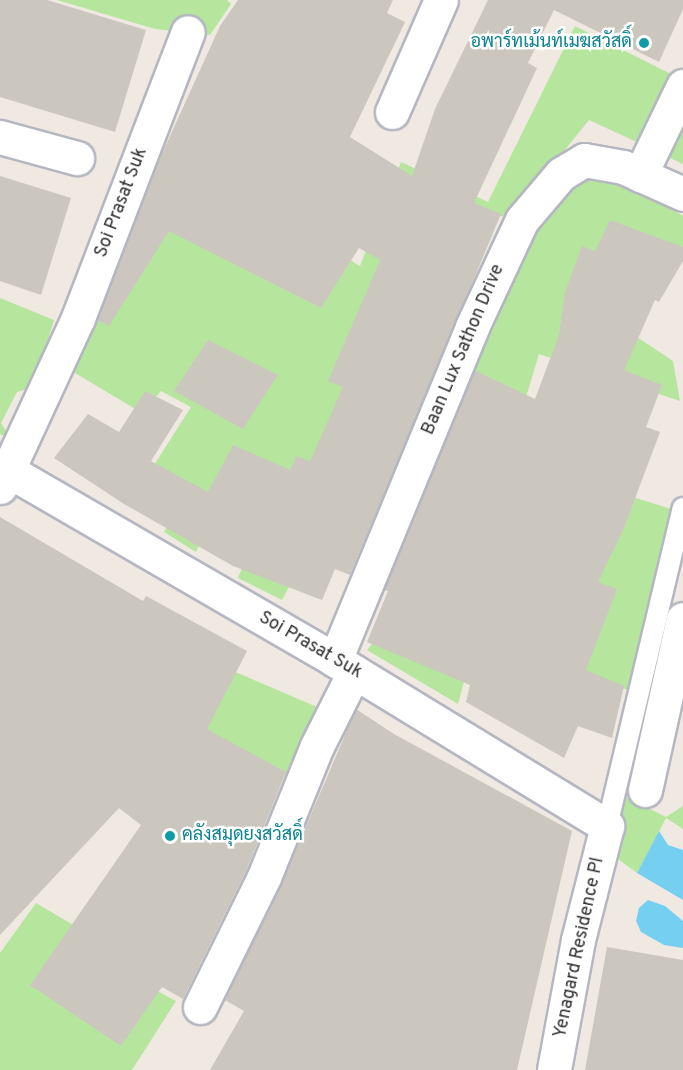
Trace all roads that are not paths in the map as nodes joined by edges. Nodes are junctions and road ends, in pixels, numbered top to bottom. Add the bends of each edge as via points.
1 (441, 0) edge
2 (188, 32) dead end
3 (683, 86) edge
4 (392, 112) dead end
5 (0, 137) edge
6 (77, 158) dead end
7 (640, 175) junction
8 (683, 194) edge
9 (5, 479) edge
10 (683, 508) edge
11 (683, 620) edge
12 (344, 666) junction
13 (645, 789) dead end
14 (607, 826) junction
15 (200, 1007) dead end
16 (554, 1070) edge

1 - 4 street
2 - 9 street, Soi Prasat Suk via 78,318
3 - 7 street
5 - 6 street
7 - 8 street, Baan Lux Sathon Drive
7 - 12 street, Baan Lux Sathon Drive via 623,167 584,160 561,174 522,220 472,327
9 - 12 street, Soi Prasat Suk
10 - 14 lane
11 - 13 street
12 - 14 street, Soi Prasat Suk
12 - 15 street, Baan Lux Sathon Drive via 318,746 264,877
14 - 16 street, Yenagard Residence Pl via 578,940

